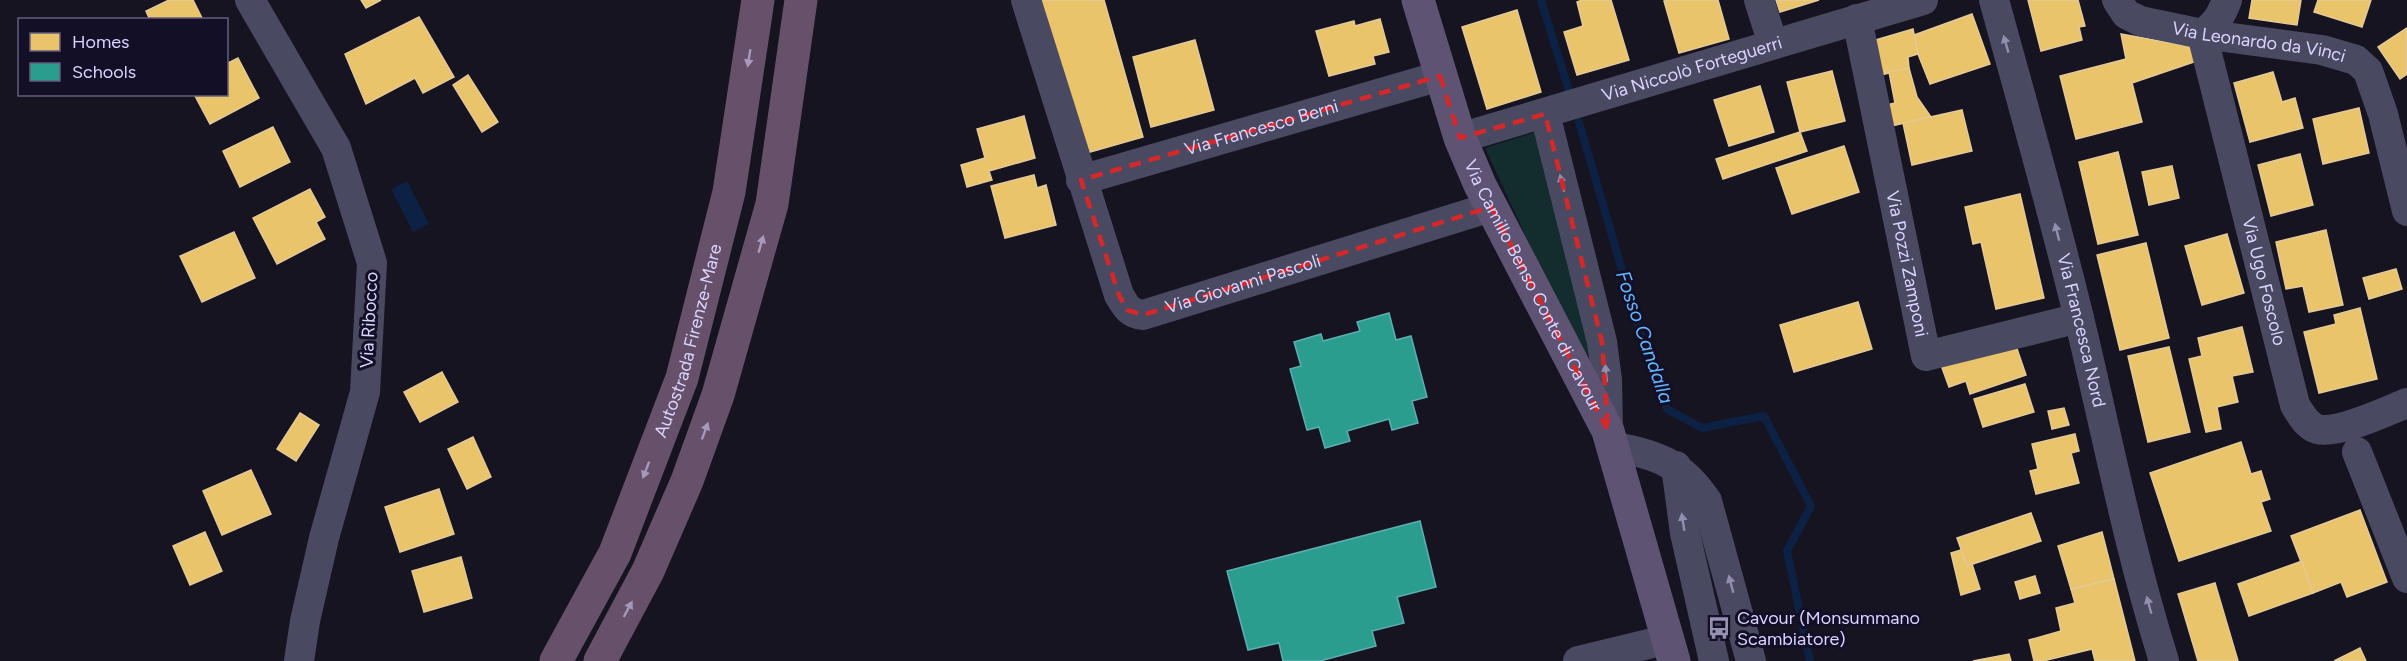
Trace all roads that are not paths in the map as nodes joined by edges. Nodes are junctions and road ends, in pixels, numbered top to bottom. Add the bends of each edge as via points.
1 (250, 0) edge
2 (758, 0) edge
3 (801, 0) edge
4 (1026, 0) edge
5 (1418, 0) edge
6 (1759, 0) edge
7 (1923, 0) edge
8 (1994, 0) edge
9 (2117, 0) edge
10 (2227, 0) edge
11 (1857, 19) junction
12 (2202, 34) junction
13 (1773, 44) junction
14 (1440, 76) junction
15 (1545, 114) junction
16 (1460, 138) junction
17 (1081, 180) junction
18 (1491, 207) junction
19 (2407, 211) edge
20 (2079, 318) junction
21 (2407, 403) edge
22 (1611, 439) junction
23 (2357, 452) dead end
24 (1676, 466) junction
25 (2407, 578) edge
26 (1672, 650) edge
27 (299, 661) edge
28 (556, 661) edge
29 (600, 661) edge
30 (1578, 661) edge
31 (1714, 661) edge
32 (1751, 661) edge
33 (2164, 661) edge

1 - 27 street, Via Ribocco via 336,148 372,263 365,392 324,538
2 -> 28 highway, Autostrada Firenze-Mare via 729,192 682,378 615,553
29 -> 3 highway via 648,571 718,395 772,204
4 - 17 street, Via Giovanni Pascoli
5 - 14 main road, Via Camillo Benso Conte di Cavour
6 - 13 street
7 - 11 street, Via Niccolò Forteguerri
20 -> 8 street, Via Francesca Nord
9 - 12 street, Via Leonardo da Vinci via 2126,14 2140,21
10 - 12 street via 2215,26
11 - 13 street, Via Niccolò Forteguerri
11 - 20 street, Via Pozzi Zamponi via 1926,356
12 - 19 street, Via Leonardo da Vinci via 2322,50 2356,60 2368,71 2384,114
12 - 21 street, Via Ugo Foscolo via 2295,405 2317,429 2343,428
13 - 15 street, Via Niccolò Forteguerri
14 - 16 main road, Via Camillo Benso Conte di Cavour
14 - 17 street, Via Francesco Berni
15 - 16 street, Via Niccolò Forteguerri
22 -> 15 street, Via Camillo Benso Conte di Cavour via 1602,342
16 - 18 main road, Via Camillo Benso Conte di Cavour
17 - 18 street, Via Giovanni Pascoli via 1119,295 1127,310 1143,315
18 - 22 main road, Via Camillo Benso Conte di Cavour
33 -> 20 street, Via Francesca Nord
22 - 24 street
22 - 26 main road, Via Camillo Benso Conte di Cavour
23 - 25 street
31 -> 24 street via 1684,533
32 -> 24 street via 1711,509 1697,487
26 - 30 street

